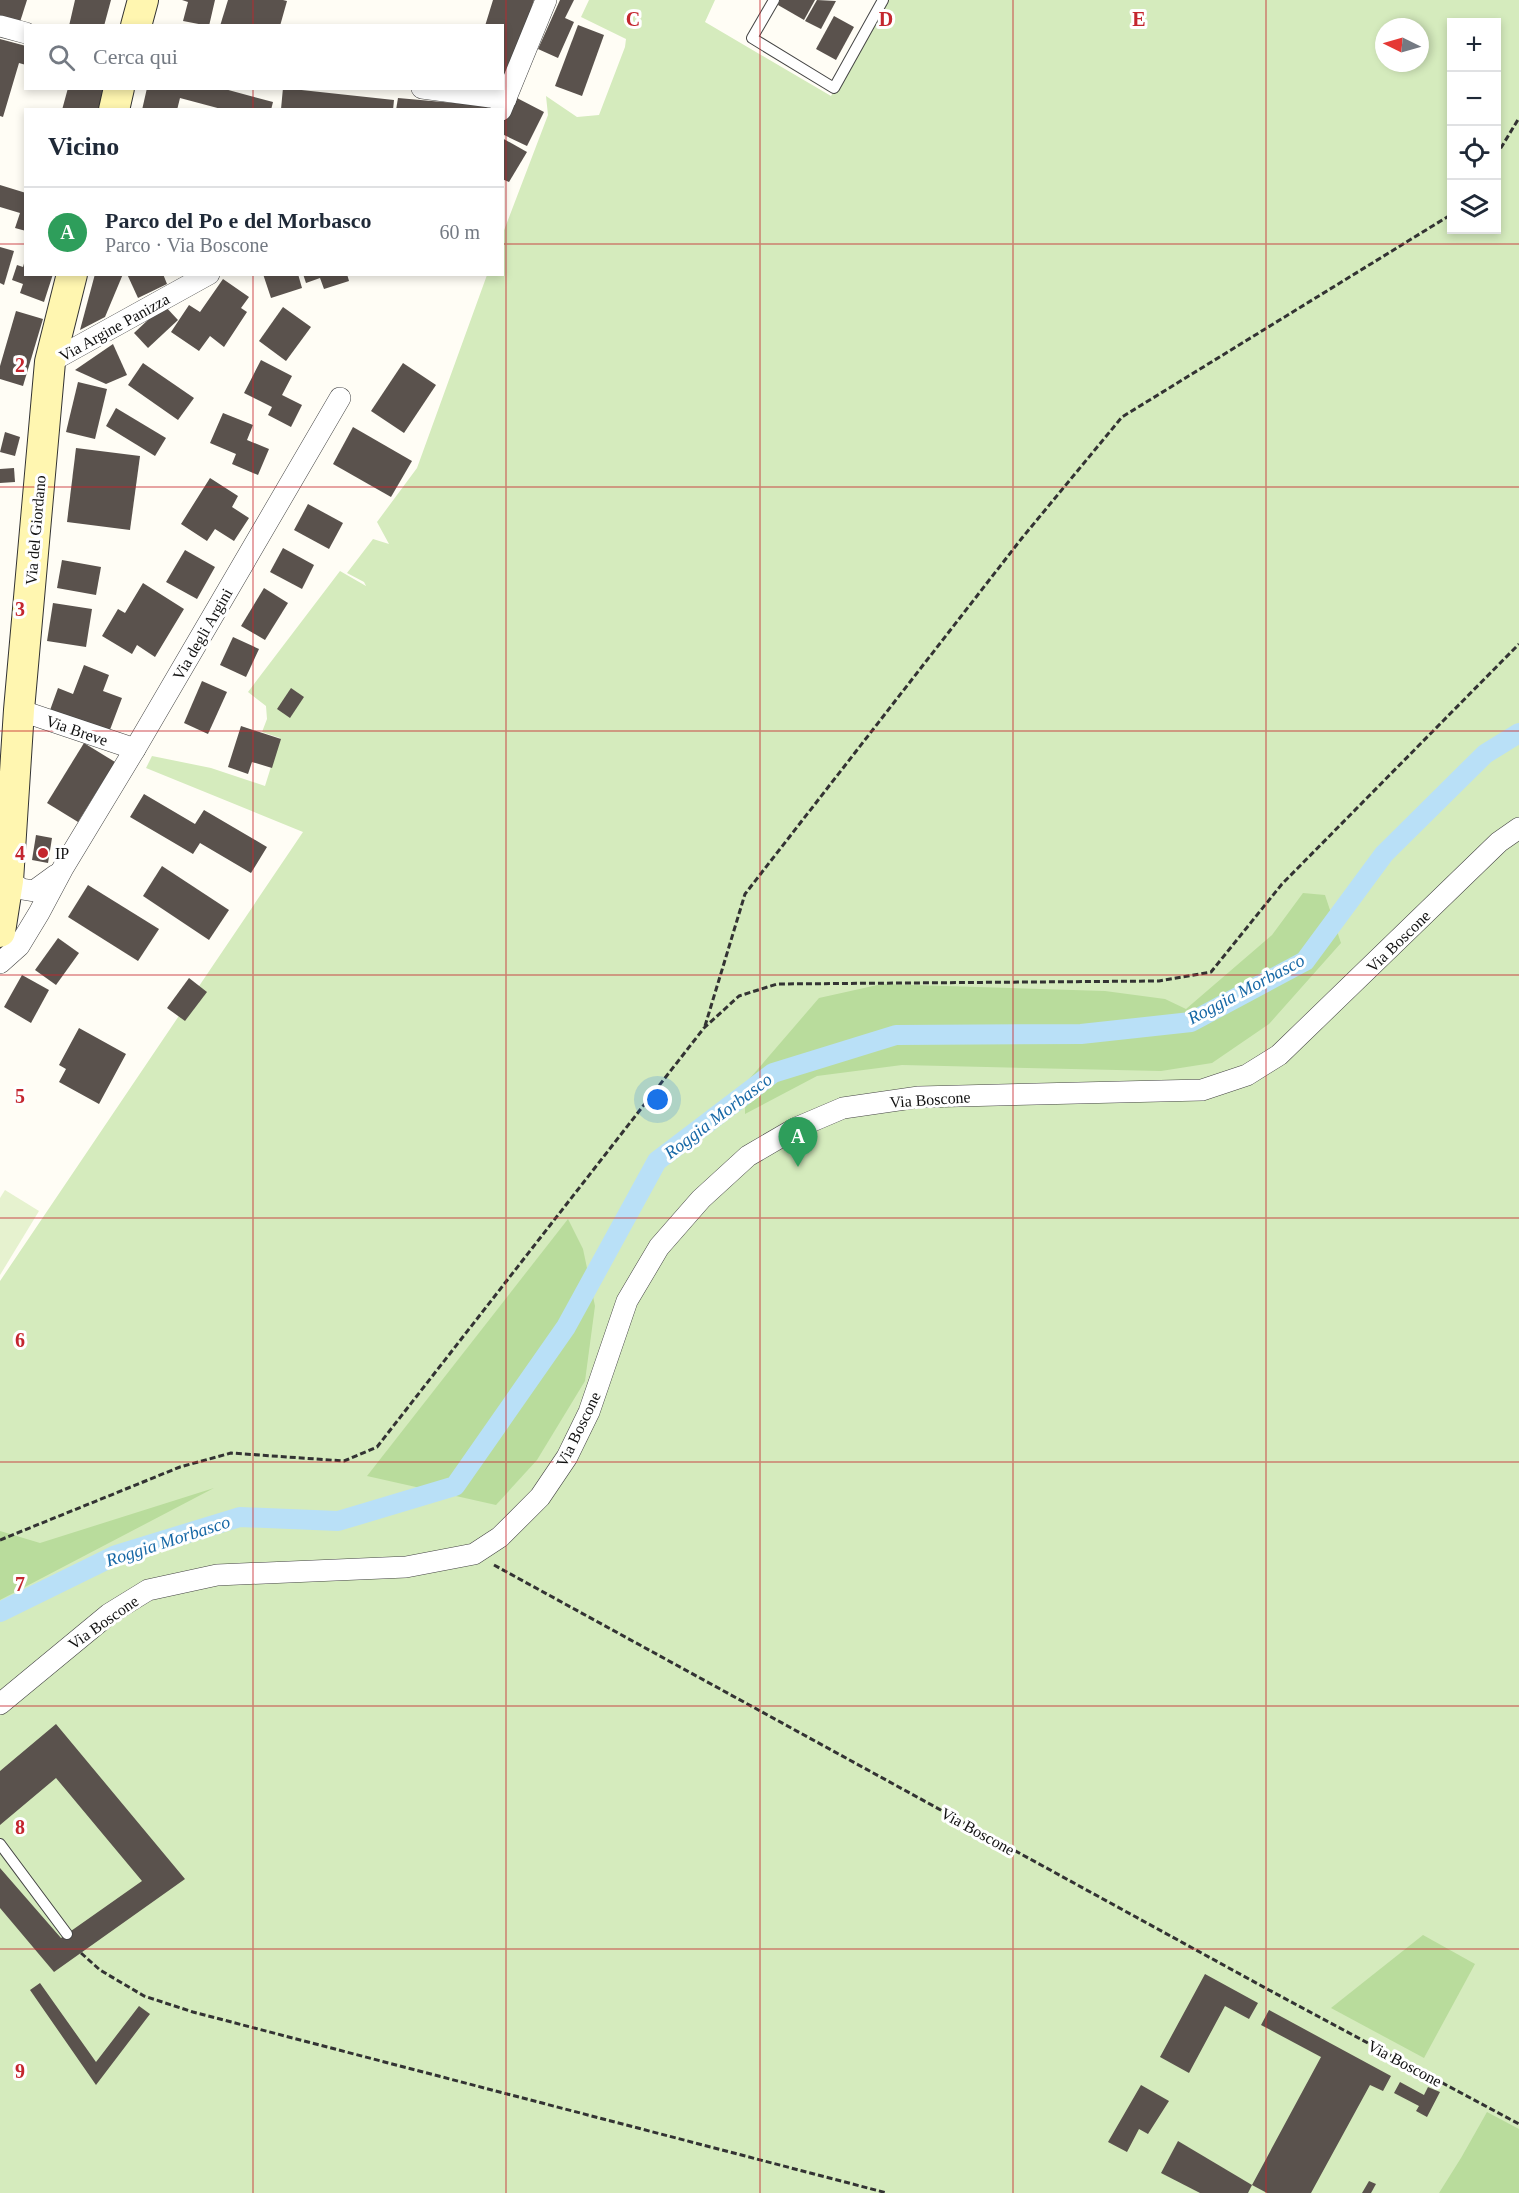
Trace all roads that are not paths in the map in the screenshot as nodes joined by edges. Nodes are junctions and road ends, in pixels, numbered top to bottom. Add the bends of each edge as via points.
1 (143, 0) edge
2 (546, 0) edge
3 (774, 0) edge
4 (883, 0) edge
5 (137, 24) edge
6 (0, 26) edge
7 (24, 32) edge
8 (119, 90) edge
9 (432, 90) edge
10 (503, 104) edge
11 (114, 108) edge
12 (72, 276) edge
13 (205, 276) edge
14 (50, 362) junction
15 (340, 398) dead end
16 (19, 710) junction
17 (135, 749) junction
18 (1519, 828) edge
19 (63, 868) junction
20 (8, 881) junction
21 (0, 932) edge
22 (0, 963) edge
23 (0, 1704) edge
24 (0, 1844) edge
25 (67, 1934) dead end

1 - 5 street
2 - 10 street
3 - 4 lane via 752,38 834,88
6 - 7 street
8 - 11 street
9 - 10 street
12 - 14 street, Via del Giordano
13 - 14 street, Via Argine Panizza
14 - 16 street, Via del Giordano
15 - 17 street, Via degli Argini
16 - 17 street, Via Breve
16 - 20 street, Via del Giordano
17 - 19 street, Via degli Argini
18 - 23 street, Via Boscone via 1499,842 1279,1055 1247,1075 1202,1090 919,1097 843,1108 796,1128 748,1156 701,1199 659,1247 627,1301 589,1412 567,1457 540,1497 500,1537 474,1554 406,1567 217,1575 148,1590 109,1614
19 - 20 street, Via degli Argini via 34,891
19 - 22 street, Via degli Argini via 19,946
20 - 21 street, Via del Giordano
24 - 25 lane

